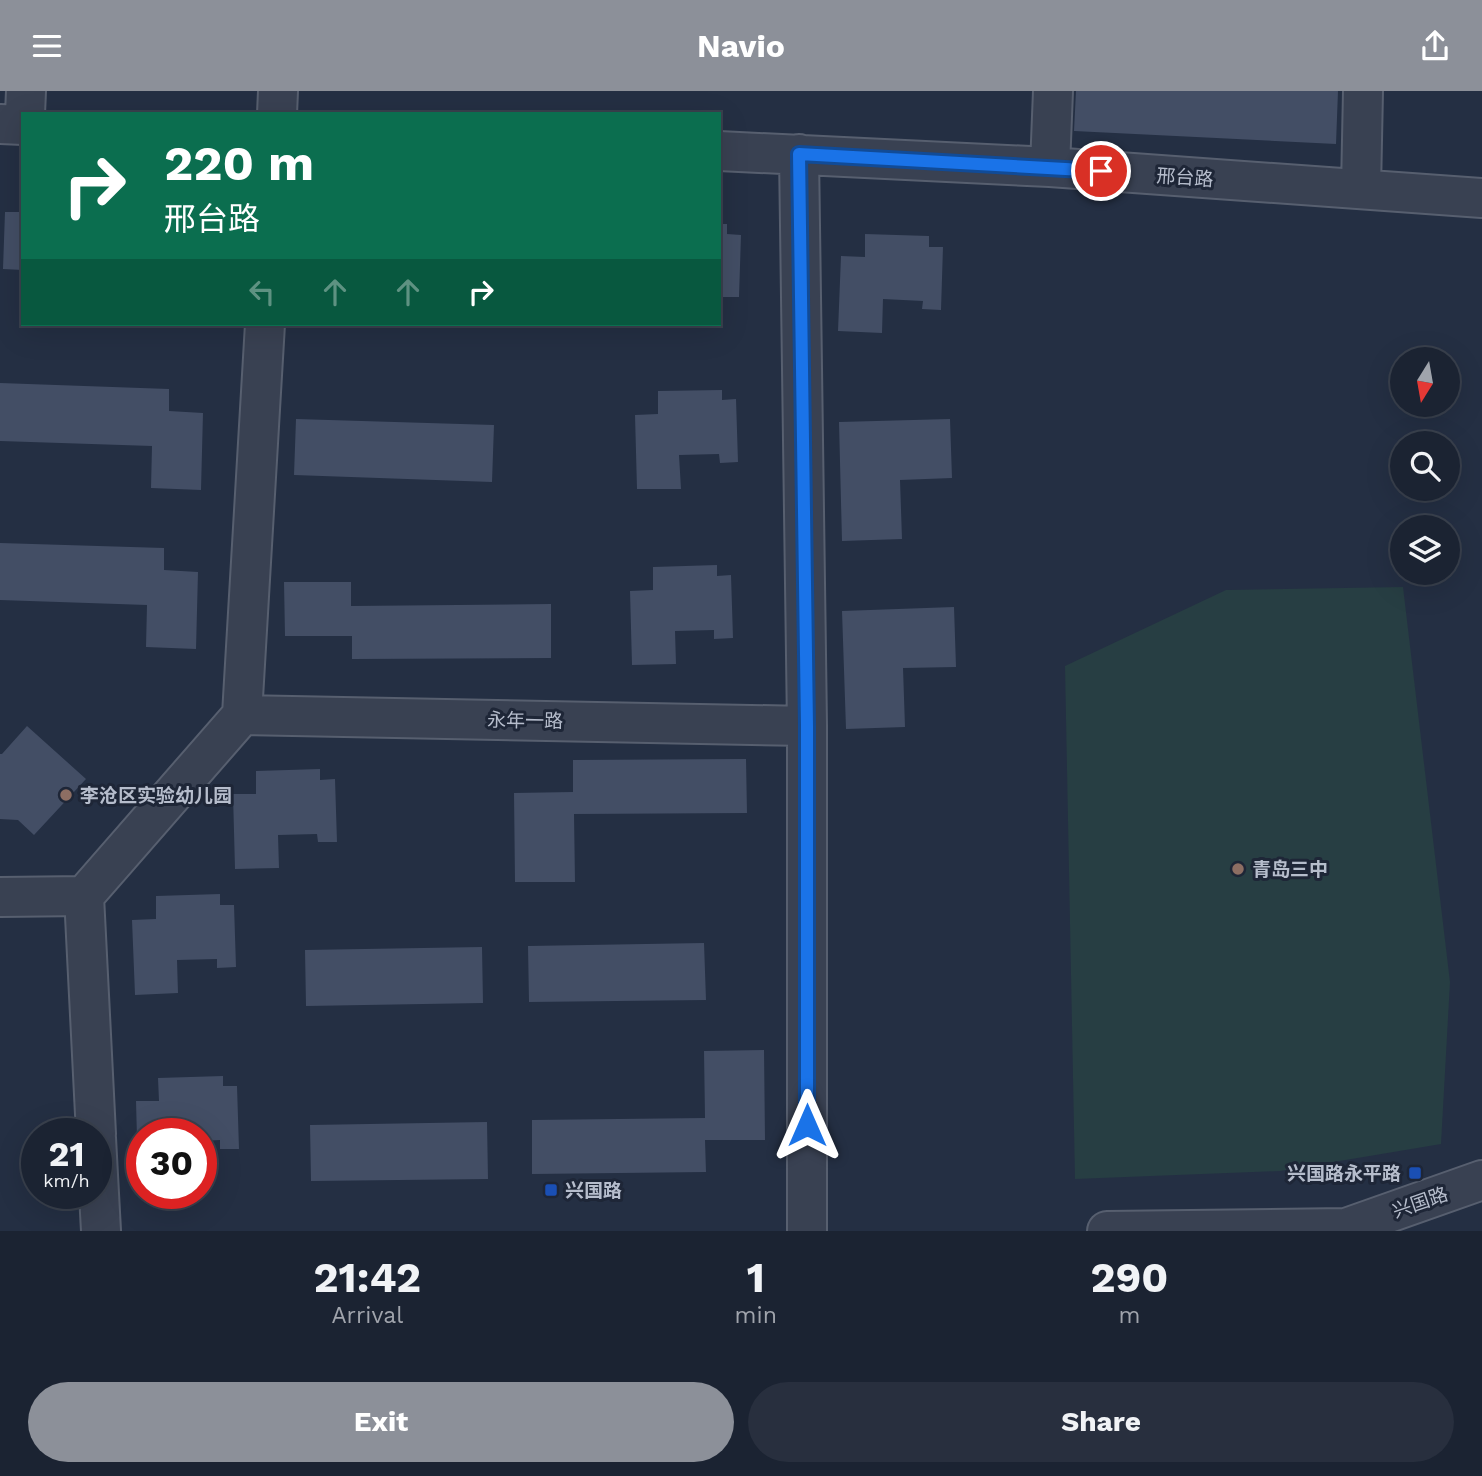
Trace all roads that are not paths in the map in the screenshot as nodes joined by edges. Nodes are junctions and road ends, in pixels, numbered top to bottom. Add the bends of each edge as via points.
1 (26, 91) edge
2 (278, 91) edge
3 (1053, 91) edge
4 (1363, 91) edge
5 (25, 112) edge
6 (277, 112) edge
7 (0, 124) edge
8 (21, 125) edge
9 (721, 151) edge
10 (799, 154) junction
11 (1050, 167) junction
12 (1361, 189) junction
13 (1482, 198) edge
14 (265, 326) edge
15 (242, 715) junction
16 (807, 726) junction
17 (84, 896) junction
18 (0, 897) edge
19 (95, 1118) edge
20 (1482, 1180) edge
21 (100, 1209) edge
22 (1341, 1229) edge
23 (101, 1231) edge
24 (807, 1231) edge
25 (1107, 1231) edge

1 - 5 street
2 - 6 street
3 - 11 street
4 - 12 street
7 - 8 street
9 - 10 street, 邢台路
10 - 11 street, 邢台路
10 - 16 street
11 - 12 street, 邢台路
12 - 13 street, 邢台路
14 - 15 street
15 - 16 street, 永年一路
15 - 17 street
16 - 24 street
17 - 18 street
17 - 19 street
20 - 22 street, 兴国路
21 - 23 street
22 - 25 street, 兴国路

